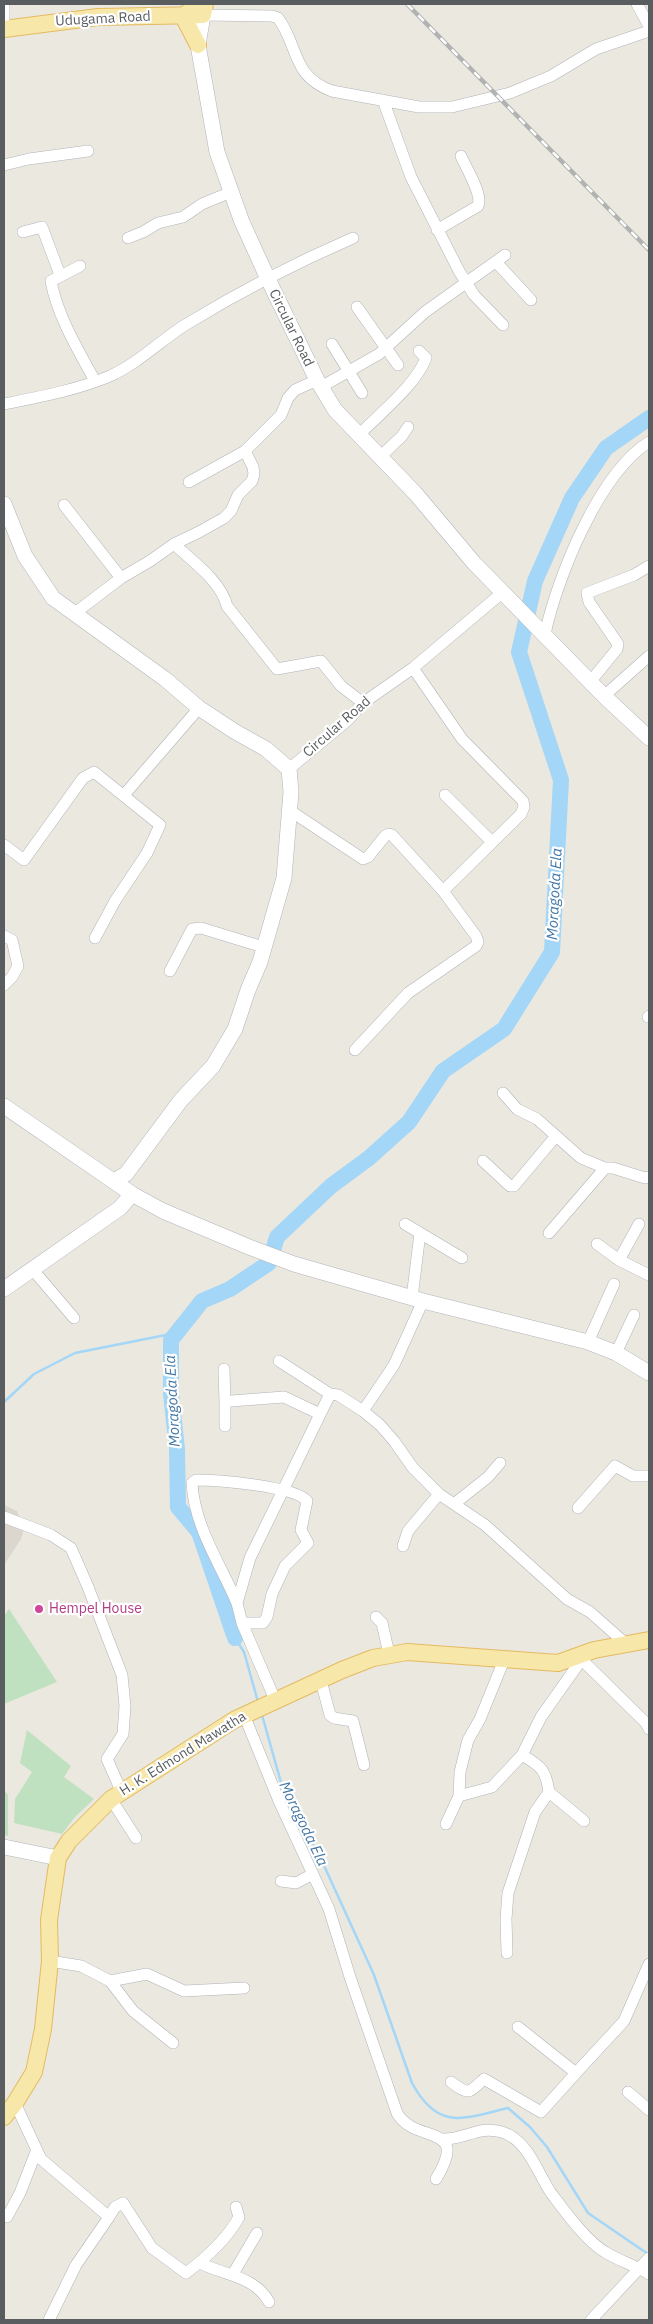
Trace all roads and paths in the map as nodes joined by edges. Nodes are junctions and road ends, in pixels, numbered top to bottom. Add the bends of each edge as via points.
1 (4, 4) edge
2 (636, 4) edge
3 (202, 7) edge
4 (183, 16) junction
5 (649, 26) edge
6 (4, 29) edge
7 (649, 31) edge
8 (198, 45) junction
9 (383, 100) junction
10 (88, 151) dead end
11 (460, 156) dead end
12 (4, 165) edge
13 (231, 192) junction
14 (437, 230) junction
15 (23, 232) dead end
16 (128, 238) dead end
17 (353, 238) dead end
18 (80, 266) dead end
19 (60, 275) junction
20 (268, 279) junction
21 (466, 283) junction
22 (530, 300) dead end
23 (357, 307) dead end
24 (503, 325) dead end
25 (332, 344) dead end
26 (386, 348) junction
27 (419, 351) dead end
28 (398, 365) dead end
29 (349, 372) junction
30 (95, 381) junction
31 (319, 383) junction
32 (362, 393) dead end
33 (4, 404) edge
34 (408, 427) dead end
35 (358, 436) junction
36 (649, 442) edge
37 (244, 451) junction
38 (379, 458) junction
39 (190, 482) dead end
40 (4, 504) edge
41 (64, 505) dead end
42 (174, 544) junction
43 (649, 566) edge
44 (121, 578) junction
45 (503, 592) junction
46 (75, 613) junction
47 (547, 636) junction
48 (649, 656) edge
49 (413, 668) junction
50 (590, 682) junction
51 (604, 696) junction
52 (363, 704) junction
53 (200, 708) junction
54 (649, 738) edge
55 (289, 769) junction
56 (124, 795) junction
57 (445, 795) dead end
58 (289, 810) junction
59 (492, 842) junction
60 (4, 845) edge
61 (443, 891) junction
62 (4, 936) edge
63 (95, 938) dead end
64 (264, 948) junction
65 (170, 971) dead end
66 (4, 985) edge
67 (355, 1050) dead end
68 (502, 1093) dead end
69 (4, 1106) edge
70 (556, 1136) junction
71 (483, 1162) dead end
72 (606, 1168) junction
73 (649, 1177) edge
74 (114, 1181) junction
75 (132, 1194) junction
76 (404, 1224) dead end
77 (639, 1224) dead end
78 (420, 1233) junction
79 (549, 1233) dead end
80 (598, 1244) dead end
81 (462, 1258) dead end
82 (619, 1260) junction
83 (33, 1270) junction
84 (649, 1275) edge
85 (614, 1284) dead end
86 (4, 1288) edge
87 (417, 1300) junction
88 (634, 1315) dead end
89 (74, 1318) dead end
90 (588, 1342) junction
91 (616, 1353) junction
92 (278, 1361) dead end
93 (224, 1368) dead end
94 (649, 1374) edge
95 (330, 1394) junction
96 (226, 1402) junction
97 (363, 1411) junction
98 (320, 1414) junction
99 (225, 1426) dead end
100 (500, 1463) dead end
101 (649, 1476) edge
102 (283, 1490) junction
103 (439, 1494) junction
104 (454, 1504) junction
105 (578, 1508) dead end
106 (4, 1517) edge
107 (403, 1546) dead end
108 (237, 1603) junction
109 (376, 1618) dead end
110 (242, 1623) junction
111 (649, 1640) edge
112 (625, 1643) junction
113 (389, 1654) junction
114 (579, 1657) junction
115 (504, 1660) junction
116 (321, 1681) junction
117 (273, 1703) junction
118 (247, 1714) junction
119 (649, 1729) edge
120 (522, 1755) junction
121 (364, 1765) dead end
122 (549, 1792) junction
123 (117, 1796) junction
124 (459, 1796) junction
125 (584, 1821) dead end
126 (446, 1824) dead end
127 (136, 1838) dead end
128 (4, 1847) edge
129 (58, 1858) junction
130 (313, 1874) junction
131 (281, 1881) dead end
132 (507, 1953) dead end
133 (50, 1961) junction
134 (649, 1964) edge
135 (110, 1981) junction
136 (244, 1988) dead end
137 (518, 2027) dead end
138 (173, 2043) dead end
139 (576, 2073) junction
140 (451, 2082) dead end
141 (628, 2092) dead end
142 (16, 2103) junction
143 (649, 2110) edge
144 (4, 2117) edge
145 (443, 2139) junction
146 (36, 2152) junction
147 (436, 2179) dead end
148 (236, 2207) dead end
149 (7, 2217) dead end
150 (109, 2217) junction
151 (257, 2233) dead end
152 (649, 2258) edge
153 (200, 2262) junction
154 (645, 2271) edge
155 (233, 2274) junction
156 (269, 2302) dead end
157 (49, 2320) edge
158 (591, 2320) edge

1 - 6 street
2 - 5 street
3 - 4 main road
3 - 8 street, Circular Road
3 - 9 street via 278,18 298,64 312,80 332,91
4 - 6 main road, Udugama Road via 98,17
4 - 8 main road
7 - 9 street via 596,49 551,76 510,93 452,107 430,108
8 - 13 street, Circular Road via 217,152
9 - 14 street via 405,161
10 - 12 street
11 - 14 street via 480,202
13 - 16 street via 202,204 183,217 158,223
13 - 20 street, Circular Road
14 - 21 street
15 - 19 street via 42,227
17 - 20 street
18 - 19 street
19 - 30 street via 51,280 53,292
20 - 30 street
20 - 31 street, Circular Road
21 - 22 street via 500,260
21 - 24 street
21 - 26 street via 425,312
23 - 26 street
25 - 29 street
26 - 28 street
26 - 29 street
27 - 35 street via 426,358 422,369
29 - 31 street
29 - 32 street
30 - 33 street
31 - 35 street, Circular Road via 341,418
31 - 37 street via 295,390 281,415
34 - 38 street
35 - 38 street, Circular Road
36 - 47 street via 634,451 600,497 554,597
37 - 39 street
37 - 42 street via 254,474 252,481 238,495 231,511 224,518
38 - 45 street, Circular Road via 415,493
40 - 46 street via 25,556 38,577 53,598
41 - 44 street
42 - 44 street
42 - 52 street via 212,580 225,596 227,606 277,669 321,661
43 - 50 street via 587,593 588,602 618,644
44 - 46 street
45 - 47 street, Circular Road
45 - 49 street, Circular Road
46 - 53 street
47 - 50 street, Circular Road
48 - 51 street
49 - 52 street, Circular Road
49 - 59 street via 462,738 523,801 521,814
50 - 51 street, Circular Road
51 - 54 street, Circular Road
52 - 55 street, Circular Road
53 - 55 street via 266,749
53 - 56 street
55 - 58 street
56 - 60 street via 94,772 83,778 24,860
56 - 63 street via 160,825 148,853 115,901
57 - 59 street
58 - 61 street via 363,859 385,836 392,835
58 - 64 street via 284,878
59 - 61 street
61 - 67 street via 476,936 476,946 408,993
62 - 66 street via 12,940 18,966
64 - 65 street via 201,928 192,929
64 - 74 street via 235,1029 214,1066 181,1100 126,1174
68 - 70 street via 517,1109 537,1119
69 - 74 street
70 - 71 street via 514,1186
70 - 72 street via 574,1154
72 - 73 street
72 - 79 street
74 - 75 street
75 - 83 street via 120,1208
75 - 87 street via 294,1264
76 - 78 street
77 - 82 street
78 - 81 street
78 - 87 street
80 - 82 street
82 - 84 street
83 - 86 street
83 - 89 street
85 - 90 street
87 - 90 street
87 - 97 street via 408,1337 394,1365
88 - 91 street
90 - 91 street
91 - 94 street
92 - 95 street
93 - 96 street
95 - 97 street via 338,1395
95 - 98 street
96 - 98 street via 284,1397
96 - 99 street
97 - 103 street via 380,1425 413,1468
98 - 102 street
100 - 104 street
101 - 105 street via 633,1476 615,1466
102 - 108 street via 250,1558
102 - 108 street via 220,1480 196,1480 192,1484 193,1499 203,1528
102 - 110 street via 307,1501 301,1530 308,1543 285,1566 263,1623
103 - 104 street
103 - 107 street via 408,1531
104 - 112 street via 485,1525 567,1599 590,1612
106 - 123 street via 51,1535 71,1548 88,1587 122,1675 123,1734 107,1759
108 - 110 street
109 - 113 street via 382,1623
110 - 117 street
111 - 112 main road, H. K. Edmond Mawatha
112 - 114 main road, H. K. Edmond Mawatha
113 - 115 main road, H. K. Edmond Mawatha via 447,1654
113 - 116 main road, H. K. Edmond Mawatha
114 - 115 main road, H. K. Edmond Mawatha via 558,1663
114 - 119 street
114 - 120 street via 577,1666 541,1717
115 - 124 street via 468,1740 460,1772
116 - 117 main road, H. K. Edmond Mawatha
116 - 121 street via 330,1715 353,1721
117 - 118 main road, H. K. Edmond Mawatha
118 - 123 main road, H. K. Edmond Mawatha
118 - 130 street via 279,1801
120 - 122 street via 547,1775
120 - 124 street via 492,1787
122 - 125 street
122 - 132 street via 535,1812 508,1892
123 - 127 street
123 - 129 main road, H. K. Edmond Mawatha via 69,1841
124 - 126 street
128 - 129 street
129 - 133 main road, H. K. Edmond Mawatha via 49,1920
130 - 131 street via 296,1883
130 - 145 street via 329,1909 397,2113 403,2122
133 - 135 street via 81,1966
133 - 142 main road, H. K. Edmond Mawatha via 44,2029 34,2072
134 - 139 street via 624,2021
135 - 136 street via 147,1974 184,1991
135 - 138 street via 133,2011
137 - 139 street
139 - 140 street via 541,2112 484,2080 470,2092
141 - 143 street
142 - 144 main road, H. K. Edmond Mawatha
142 - 146 street
145 - 147 street via 448,2147 448,2160
145 - 154 street via 455,2140 476,2130 501,2132 520,2141 551,2192 582,2231 604,2252
146 - 149 street
146 - 150 street
148 - 153 street via 239,2218 234,2227
150 - 153 street via 115,2207 124,2203 152,2248 186,2273
150 - 157 street via 76,2265
151 - 155 street
152 - 154 street
153 - 155 street
154 - 158 street
155 - 156 street via 245,2279

